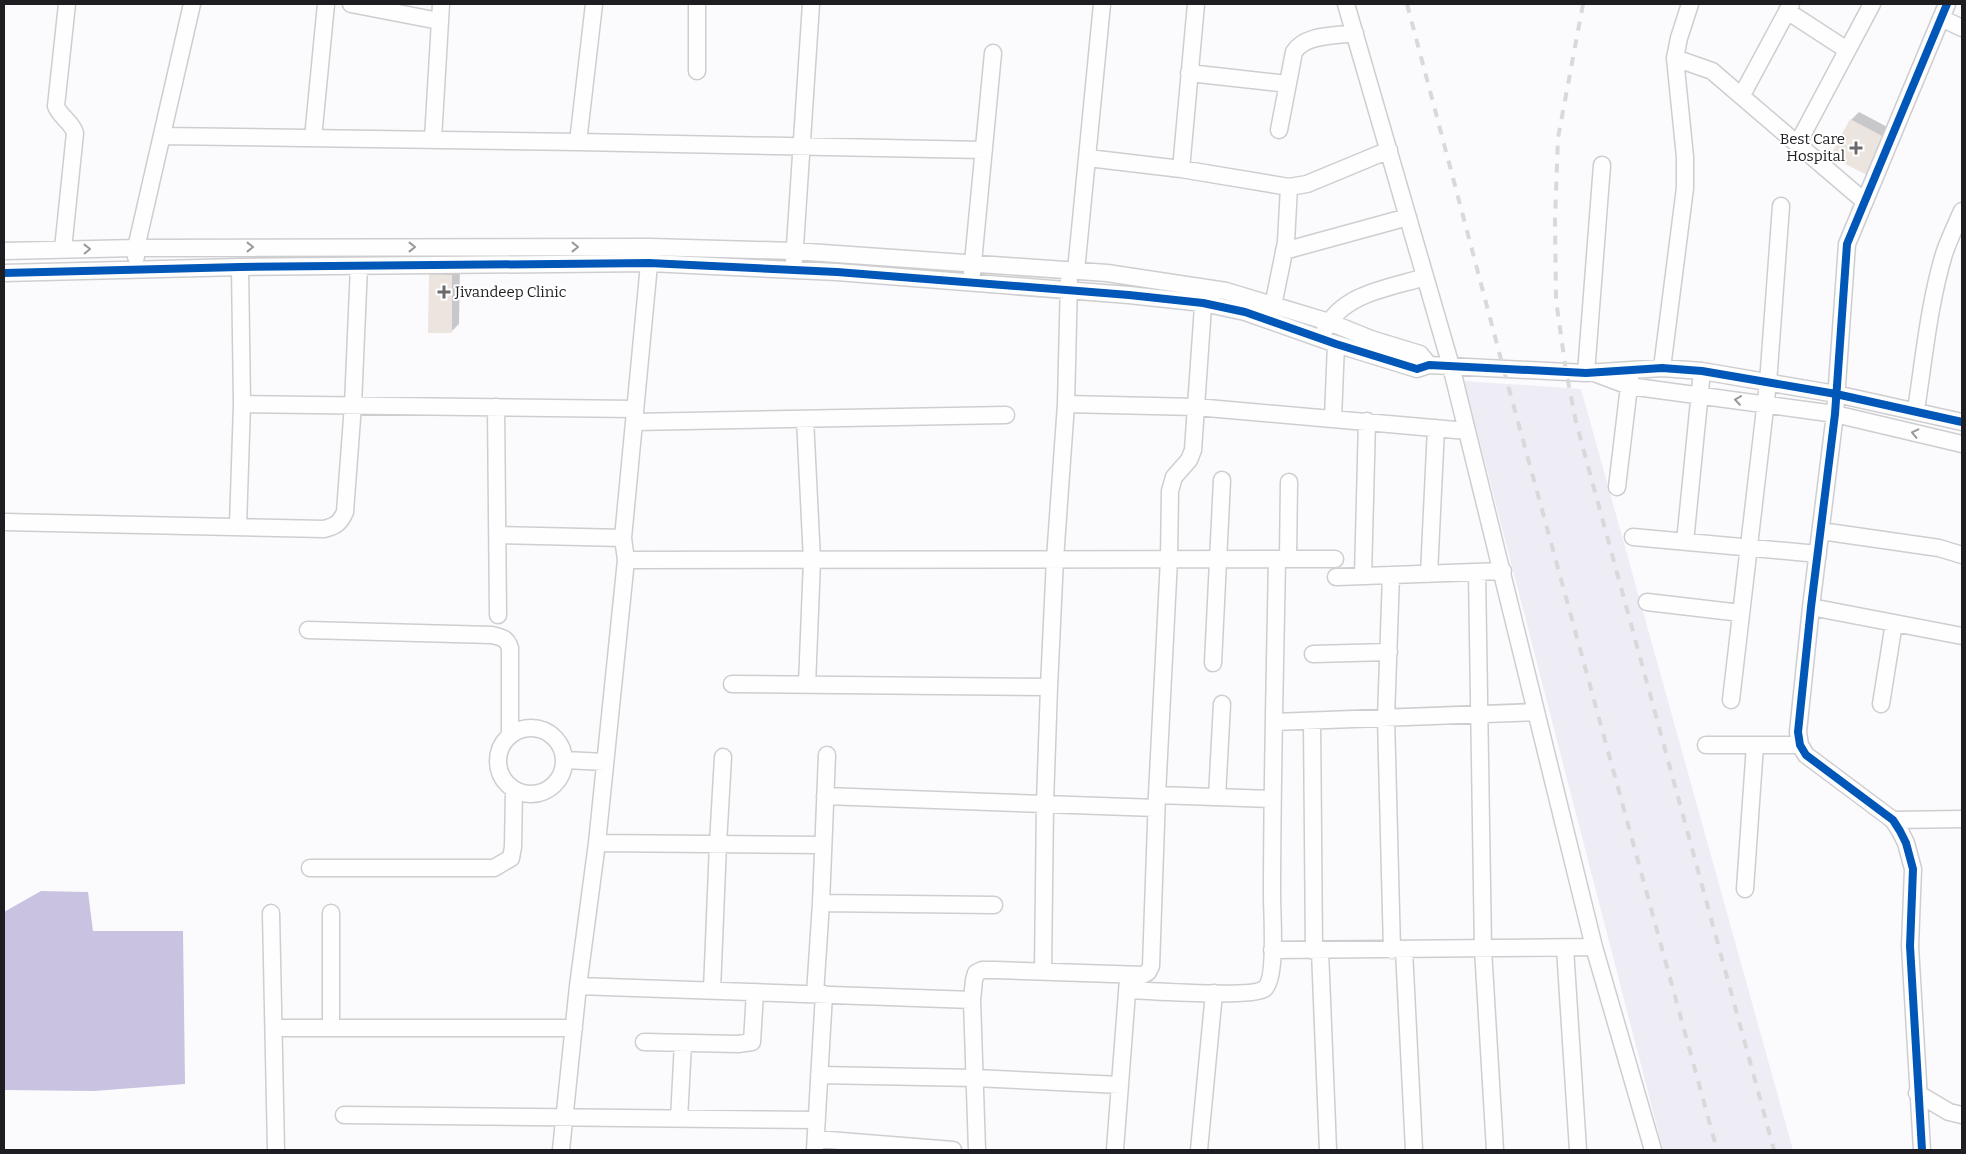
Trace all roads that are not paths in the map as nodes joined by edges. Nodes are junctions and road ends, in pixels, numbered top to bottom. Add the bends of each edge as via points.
1 (67, 4) edge
2 (192, 4) edge
3 (326, 4) edge
4 (351, 4) edge
5 (441, 4) edge
6 (594, 4) edge
7 (697, 4) edge
8 (811, 4) edge
9 (1102, 4) edge
10 (1196, 4) edge
11 (1346, 4) edge
12 (1690, 4) edge
13 (1872, 4) edge
14 (1789, 7) edge
15 (1944, 11) edge
16 (439, 21) junction
17 (1962, 28) edge
18 (1355, 33) junction
19 (1847, 50) junction
20 (993, 52) dead end
21 (1675, 58) junction
22 (697, 71) dead end
23 (1189, 73) junction
24 (1288, 84) junction
25 (1742, 96) junction
26 (1279, 130) dead end
27 (163, 136) junction
28 (313, 138) junction
29 (433, 139) junction
30 (578, 142) junction
31 (1798, 143) junction
32 (801, 146) junction
33 (984, 150) junction
34 (1389, 150) junction
35 (1088, 158) junction
36 (1602, 165) dead end
37 (1181, 169) junction
38 (1289, 188) junction
39 (1864, 201) junction
40 (1781, 206) dead end
41 (1962, 211) edge
42 (1408, 217) junction
43 (476, 247) junction
44 (136, 248) junction
45 (63, 250) junction
46 (4, 251) edge
47 (794, 251) junction
48 (1284, 252) junction
49 (650, 255) junction
50 (972, 264) junction
51 (474, 265) junction
52 (359, 266) junction
53 (240, 267) junction
54 (136, 270) junction
55 (793, 270) junction
56 (1073, 271) junction
57 (4, 273) edge
58 (1425, 276) junction
59 (971, 282) junction
60 (1069, 290) junction
61 (1204, 296) junction
62 (1273, 306) junction
63 (1328, 322) junction
64 (1328, 342) junction
65 (1430, 365) junction
66 (1451, 366) junction
67 (1662, 368) junction
68 (1631, 369) junction
69 (1702, 371) junction
70 (1589, 372) junction
71 (1768, 383) junction
72 (1629, 386) junction
73 (1836, 394) junction
74 (1699, 395) junction
75 (242, 404) junction
76 (1066, 404) junction
77 (1766, 404) junction
78 (353, 405) junction
79 (496, 407) junction
80 (1196, 407) junction
81 (1916, 410) junction
82 (1835, 414) junction
83 (1006, 415) dead end
84 (635, 416) junction
85 (1333, 418) junction
86 (805, 419) junction
87 (1367, 421) junction
88 (1962, 422) edge
89 (1436, 428) junction
90 (1467, 431) junction
91 (1962, 444) edge
92 (1222, 480) dead end
93 (1289, 482) dead end
94 (1617, 487) dead end
95 (4, 522) edge
96 (238, 526) junction
97 (1821, 531) junction
98 (498, 535) junction
99 (1633, 537) dead end
100 (623, 538) junction
101 (1685, 542) junction
102 (1748, 547) junction
103 (1818, 554) junction
104 (1962, 555) edge
105 (1055, 559) junction
106 (1169, 559) junction
107 (1219, 559) junction
108 (1282, 559) junction
109 (1335, 559) dead end
110 (626, 560) junction
111 (812, 560) junction
112 (1477, 572) junction
113 (1502, 572) junction
114 (1429, 574) junction
115 (1392, 575) junction
116 (1362, 576) junction
117 (1336, 577) dead end
118 (1647, 602) dead end
119 (1811, 607) junction
120 (1741, 613) junction
121 (498, 615) dead end
122 (1894, 623) junction
123 (308, 630) dead end
124 (1962, 636) edge
125 (1389, 652) junction
126 (1313, 654) dead end
127 (1213, 663) dead end
128 (732, 684) dead end
129 (807, 685) junction
130 (1049, 687) junction
131 (1731, 700) dead end
132 (1222, 704) dead end
133 (1881, 704) dead end
134 (1536, 712) junction
135 (1479, 715) junction
136 (1386, 718) junction
137 (1312, 721) junction
138 (1274, 722) junction
139 (510, 735) junction
140 (1706, 745) dead end
141 (1755, 745) junction
142 (1800, 745) junction
143 (827, 754) dead end
144 (723, 757) dead end
145 (565, 760) junction
146 (605, 762) junction
147 (514, 790) junction
148 (825, 796) junction
149 (1216, 797) junction
150 (1272, 799) junction
151 (1156, 802) junction
152 (1045, 803) junction
153 (1962, 819) edge
154 (1893, 820) junction
155 (598, 843) junction
156 (718, 844) junction
157 (823, 845) junction
158 (310, 868) dead end
159 (1745, 888) dead end
160 (821, 904) junction
161 (994, 905) dead end
162 (271, 913) dead end
163 (331, 913) dead end
164 (1594, 947) junction
165 (1565, 948) junction
166 (1483, 949) junction
167 (1272, 950) junction
168 (1398, 950) junction
169 (1317, 951) junction
170 (1043, 971) junction
171 (1128, 982) junction
172 (578, 986) junction
173 (712, 990) junction
174 (755, 992) junction
175 (819, 994) junction
176 (1214, 994) junction
177 (972, 1000) junction
178 (274, 1028) junction
179 (331, 1028) junction
180 (574, 1028) junction
181 (644, 1042) dead end
182 (683, 1043) junction
183 (819, 1075) junction
184 (974, 1078) junction
185 (1120, 1085) junction
186 (1917, 1093) junction
187 (344, 1115) dead end
188 (1962, 1115) edge
189 (564, 1118) junction
190 (679, 1119) junction
191 (817, 1120) junction
192 (816, 1145) edge
193 (276, 1150) edge
194 (561, 1150) edge
195 (953, 1150) edge
196 (977, 1150) edge
197 (1115, 1150) edge
198 (1199, 1150) edge
199 (1328, 1150) edge
200 (1414, 1150) edge
201 (1495, 1150) edge
202 (1578, 1150) edge
203 (1653, 1150) edge
204 (1922, 1150) edge

1 - 45 street via 56,106 75,133
2 - 27 street
3 - 28 street
4 - 16 street
5 - 16 street
6 - 30 street
7 - 22 street
8 - 32 street
9 - 35 street
10 - 23 street
11 - 18 street
12 - 21 street
13 - 19 street
14 - 19 street
14 - 25 street
15 - 17 street
15 - 39 street
16 - 29 street
18 - 24 street via 1301,43 1294,52
18 - 34 street
19 - 31 street
20 - 33 street
21 - 25 street via 1712,71
21 - 67 street via 1685,188
23 - 24 street
23 - 37 street
24 - 26 street
25 - 31 street
27 - 28 street
27 - 44 street
28 - 29 street
29 - 30 street
30 - 32 street
31 - 39 street
32 - 33 street
32 - 47 street
33 - 50 street
34 - 38 street via 1307,184
34 - 42 street
35 - 37 street
35 - 56 street
36 - 70 street
37 - 38 street
38 - 48 street
39 - 73 street via 1851,231 1845,257
40 - 71 street
41 - 81 street via 1939,274
42 - 48 street
42 - 58 street
44 -> 43 street
43 -> 49 street
43 - 51 street
45 -> 44 street
44 - 54 street
45 - 46 street
47 - 49 street
47 - 50 street
47 - 55 street
48 - 62 street
49 - 51 street
49 - 55 street
49 - 84 street
50 - 56 street
50 - 59 street
51 - 52 street
52 - 53 street
52 - 78 street
53 - 54 street
53 - 75 street
54 - 57 street
55 - 59 street
56 - 60 street
56 - 61 street via 1108,273
58 - 63 street via 1356,299
58 - 66 street
59 - 60 street
60 - 61 street
60 - 76 street
61 - 62 street via 1226,291
61 - 64 street
61 - 80 street
62 - 63 street
63 - 64 street
63 - 65 street via 1420,354
64 - 65 street via 1417,369
64 - 85 street
65 - 66 street
66 - 70 street
66 - 90 street
67 - 68 street
67 - 69 street
68 - 70 street
68 - 72 street
69 - 71 street
69 - 74 street
70 - 72 street
71 - 73 street
71 - 77 street
72 - 74 street
72 - 94 street
73 - 81 street
73 - 82 street
77 -> 74 street
74 - 101 street
75 - 78 street
75 - 96 street
76 - 80 street
76 - 105 street
77 - 82 street
77 - 102 street
78 - 79 street
78 - 96 street via 345,512 341,521 324,529
79 - 84 street
79 - 98 street
80 - 85 street
80 - 106 street via 1193,450 1171,484
81 - 88 street
91 -> 82 street
82 - 97 street
83 - 86 street
84 - 86 street
84 - 100 street
85 - 87 street
86 - 111 street
87 - 89 street
87 - 116 street
89 - 90 street
89 - 114 street
90 - 113 street
92 - 107 street
93 - 108 street
95 - 96 street
97 - 103 street
97 - 104 street via 1939,548
98 - 100 street
98 - 121 street
99 - 101 street
100 - 110 street
101 - 102 street
102 - 103 street
102 - 120 street
103 - 119 street
105 - 106 street
105 - 111 street
105 - 130 street
106 - 107 street
106 - 151 street
107 - 108 street
107 - 127 street
108 - 109 street
108 - 138 street
110 - 111 street
110 - 146 street
111 - 129 street
112 - 113 street
112 - 114 street
112 - 135 street
113 - 134 street
114 - 115 street
115 - 116 street
115 - 125 street
116 - 117 street
118 - 120 street
119 - 122 street
119 - 142 street via 1799,719
120 - 131 street
122 - 124 street
122 - 133 street
123 - 139 street via 503,637 510,648
125 - 126 street
125 - 136 street
128 - 129 street
129 - 130 street
130 - 152 street
132 - 149 street
134 - 135 street
134 - 164 street
135 - 136 street
135 - 166 street
136 - 137 street
136 - 168 street
137 - 138 street
137 - 169 street
138 - 150 street
139 - 145 street via 530,728 550,733 560,745
139 - 147 street via 499,750 498,759 502,777
140 - 141 street
141 - 142 street
141 - 159 street
142 - 154 street via 1806,756
143 - 148 street
144 - 156 street
145 - 146 street
145 - 147 street via 560,780 544,793 534,795
146 - 155 street
147 - 158 street via 511,858 494,868
148 - 152 street
148 - 157 street
149 - 150 street
149 - 151 street
150 - 167 street
151 - 152 street
151 - 171 street via 1150,966 1148,972
152 - 170 street
153 - 154 street
154 - 186 street via 1903,837 1913,869 1910,946
155 - 156 street
155 - 172 street
156 - 157 street
156 - 173 street
157 - 160 street
160 - 161 street
160 - 175 street
162 - 178 street
163 - 179 street
164 - 165 street
164 - 203 street
165 - 166 street
165 - 202 street
166 - 168 street
166 - 201 street
167 - 169 street
167 - 176 street via 1271,976 1265,988
168 - 169 street
168 - 200 street
169 - 199 street
170 - 171 street
170 - 177 street via 982,970 976,973
171 - 176 street
171 - 185 street
172 - 173 street
172 - 180 street
173 - 174 street
174 - 175 street
174 - 182 street via 752,1042
175 - 177 street
175 - 183 street
176 - 198 street
177 - 184 street
178 - 179 street
178 - 193 street
179 - 180 street
180 - 189 street
181 - 182 street
182 - 190 street
183 - 184 street
183 - 191 street
184 - 185 street
184 - 196 street
185 - 197 street
186 - 188 street via 1949,1112
186 - 204 street
187 - 189 street
189 - 190 street
189 - 194 street
190 - 191 street
191 - 192 street
192 - 195 street

